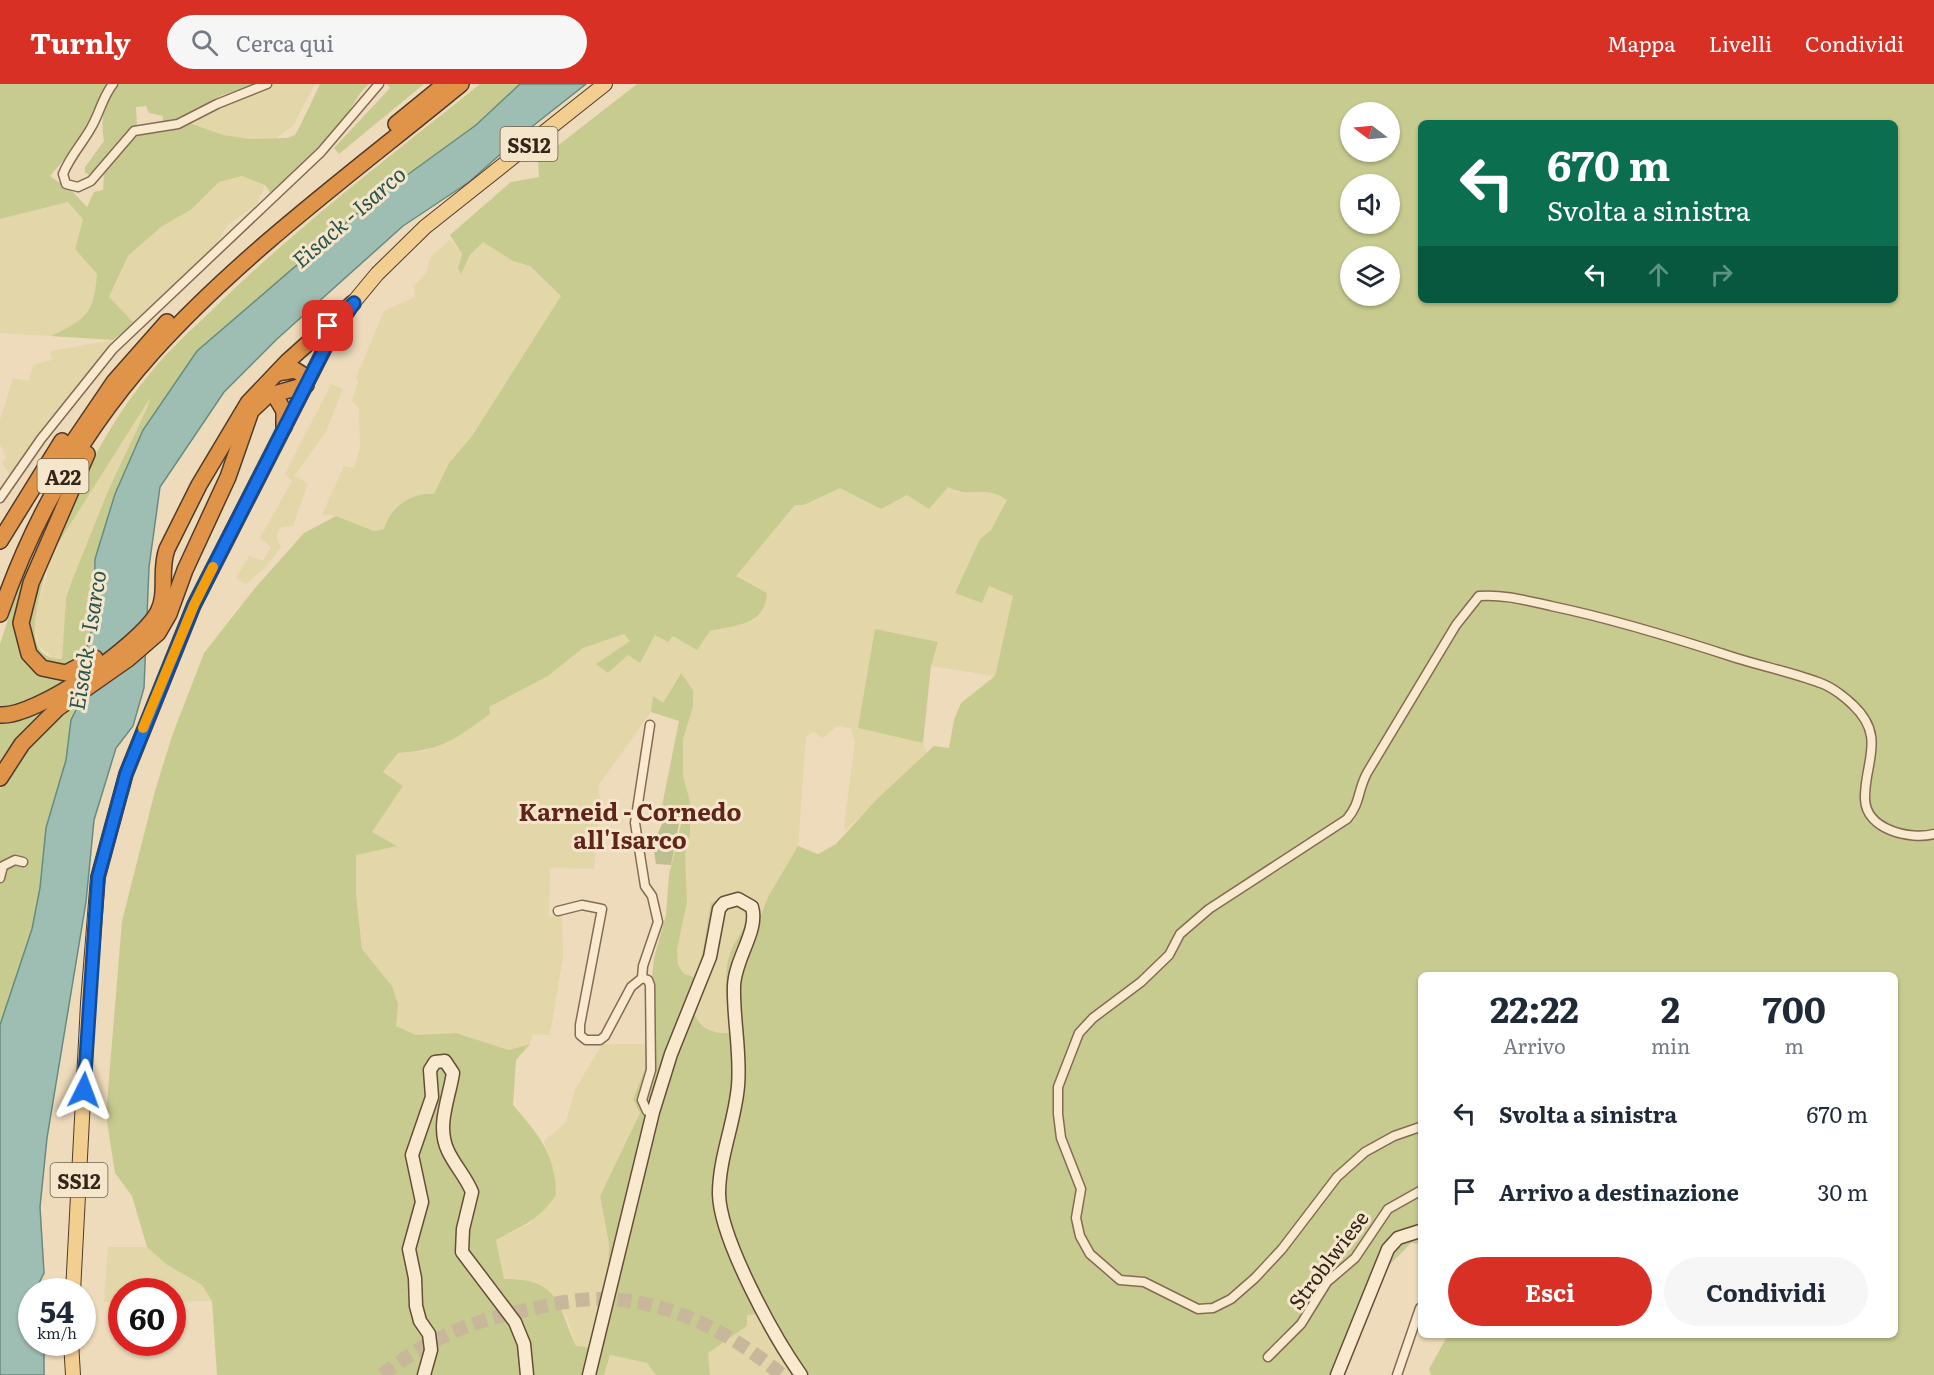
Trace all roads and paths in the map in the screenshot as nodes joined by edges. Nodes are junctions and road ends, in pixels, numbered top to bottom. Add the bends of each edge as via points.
1 (113, 84) edge
2 (267, 84) edge
3 (379, 84) edge
4 (445, 84) edge
5 (462, 84) edge
6 (604, 84) edge
7 (354, 303) junction
8 (152, 353) junction
9 (277, 373) junction
10 (306, 385) junction
11 (274, 394) junction
12 (97, 404) junction
13 (284, 427) junction
14 (2, 495) edge
15 (0, 541) edge
16 (0, 583) edge
17 (0, 614) edge
18 (155, 627) junction
19 (139, 641) junction
20 (0, 715) edge
21 (650, 725) dead end
22 (0, 778) edge
23 (1934, 834) edge
24 (23, 862) dead end
25 (0, 878) edge
26 (558, 911) dead end
27 (642, 978) junction
28 (653, 1112) junction
29 (1418, 1128) edge
30 (1418, 1192) edge
31 (1418, 1232) edge
32 (74, 1278) edge
33 (1418, 1314) edge
34 (71, 1356) edge
35 (1268, 1357) dead end
36 (71, 1375) edge
37 (424, 1375) edge
38 (527, 1375) edge
39 (589, 1375) edge
40 (801, 1375) edge
41 (1337, 1375) edge
42 (1397, 1375) edge

1 - 2 street via 92,127 68,160 63,174 66,184 78,187 91,181 134,131 178,124
3 - 14 street via 314,159 113,349
4 - 12 highway, A22 via 222,269 143,347
5 - 8 highway, A22 via 228,277
6 - 7 main road, SS12 via 425,227
7 - 9 highway
7 - 10 main road, SS12
8 - 17 highway, A22 via 98,422 58,485 21,558
8 - 19 highway via 87,454 37,567 21,623 29,654 42,668 66,673
9 - 10 highway via 295,370 303,375
9 - 18 highway via 242,412 173,538 162,566 162,604
10 - 11 highway
10 - 13 main road, SS12
11 - 13 highway via 284,411
11 - 18 highway via 262,399 251,411 228,477 184,570 169,614
12 - 15 highway via 64,438
12 - 16 highway, A22 via 43,490
13 - 32 main road, SS12 via 194,605 126,774 98,877
18 - 19 highway
19 - 20 highway via 25,712
19 - 22 highway via 58,708 22,744
21 - 27 street via 635,823 645,886 658,922
23 - 29 street, Stroblwiese via 1894,833 1872,816 1865,800 1872,760 1871,731 1854,706 1826,685 1688,641 1572,610 1493,595 1479,596 1456,625 1367,773 1359,789 1359,804 1347,819 1209,909 1180,934 1169,955 1079,1033 1058,1087 1061,1138 1081,1189 1076,1218 1090,1254 1120,1280 1144,1282 1198,1310 1231,1299 1255,1278 1337,1177 1365,1152
24 - 25 street via 15,860 3,866
26 - 27 street via 582,905 602,909 580,1035 593,1042 605,1036 631,987
27 - 28 street via 650,985 651,1070 642,1100 647,1111
28 - 39 street
28 - 40 street via 671,1053 710,957 719,909 730,900 746,902 752,907 754,921 735,974 738,1086 721,1176 720,1209 747,1280
30 - 35 street, Stroblwiese via 1388,1209 1355,1258 1327,1282 1301,1324
31 - 41 street via 1398,1238 1388,1249
33 - 42 street
34 - 36 main road
37 - 38 street via 432,1350 416,1306 409,1249 422,1202 412,1155 432,1097 430,1070 435,1062 445,1061 453,1073 442,1136 472,1192 462,1252 515,1322 524,1344

